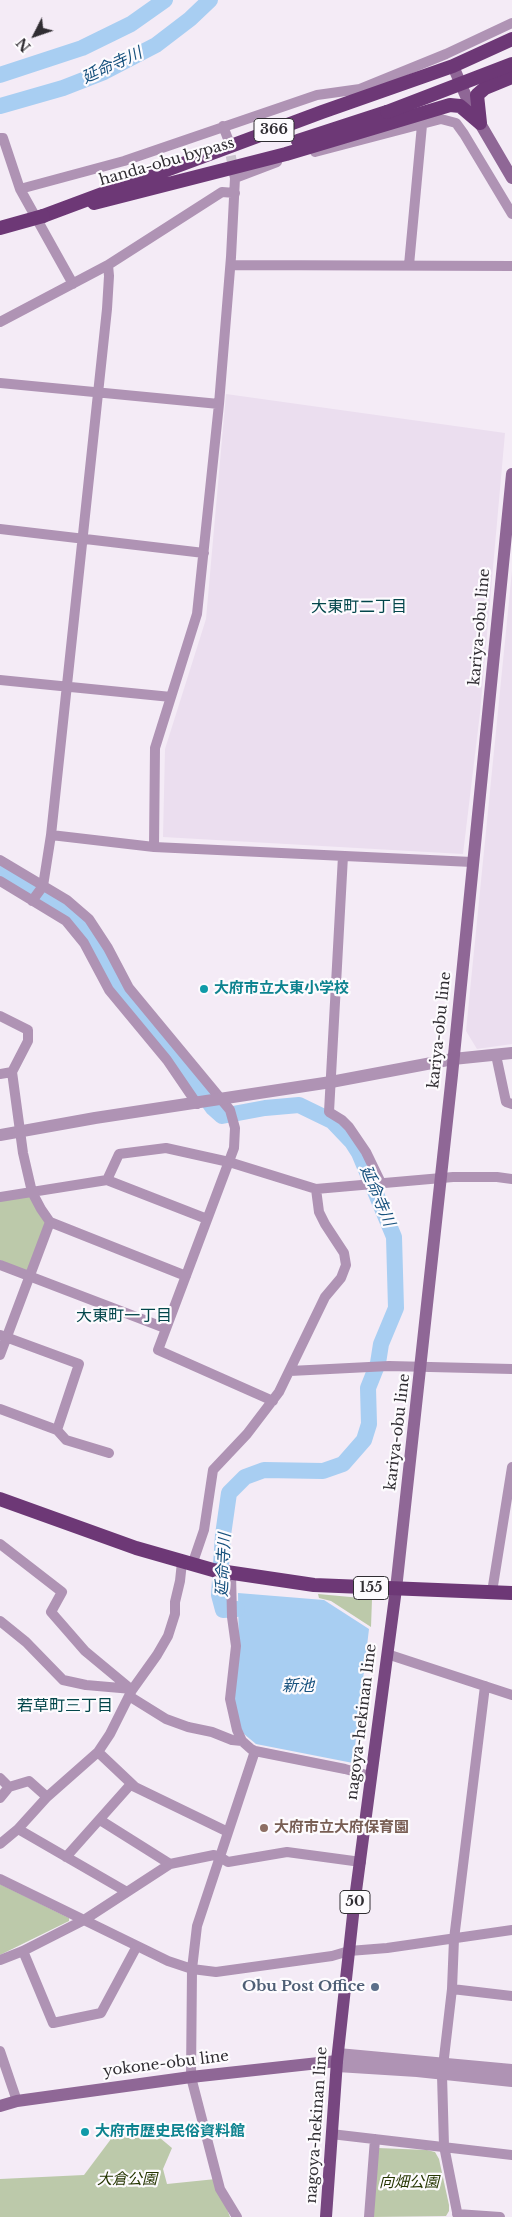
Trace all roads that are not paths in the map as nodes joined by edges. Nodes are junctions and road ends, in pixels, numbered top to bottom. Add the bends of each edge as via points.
1 (512, 23) edge
2 (508, 41) edge
3 (512, 64) edge
4 (453, 66) junction
5 (511, 78) edge
6 (480, 123) junction
7 (422, 125) junction
8 (223, 126) junction
9 (0, 138) edge
10 (228, 139) tunnel mouth
11 (512, 178) edge
12 (20, 189) junction
13 (235, 193) junction
14 (512, 214) edge
15 (42, 216) junction
16 (0, 228) edge
17 (108, 265) junction
18 (231, 265) junction
19 (409, 265) junction
20 (512, 266) edge
21 (73, 284) junction
22 (0, 322) edge
23 (0, 326) edge
24 (0, 383) edge
25 (97, 393) junction
26 (219, 404) junction
27 (512, 474) edge
28 (0, 529) edge
29 (83, 538) junction
30 (204, 553) junction
31 (0, 680) edge
32 (68, 687) junction
33 (171, 697) junction
34 (51, 834) junction
35 (154, 847) junction
36 (343, 856) junction
37 (0, 860) edge
38 (472, 862) junction
39 (0, 881) edge
40 (42, 886) junction
41 (33, 901) junction
42 (142, 1004) junction
43 (0, 1016) edge
44 (129, 1016) junction
45 (512, 1053) edge
46 (496, 1055) junction
47 (453, 1059) junction
48 (12, 1072) junction
49 (0, 1074) edge
50 (331, 1082) junction
51 (197, 1103) junction
52 (226, 1103) junction
53 (512, 1104) edge
54 (19, 1131) junction
55 (0, 1135) edge
56 (229, 1162) junction
57 (440, 1178) junction
58 (512, 1179) edge
59 (107, 1180) junction
60 (380, 1183) junction
61 (316, 1189) junction
62 (32, 1192) junction
63 (0, 1197) edge
64 (207, 1219) junction
65 (50, 1222) junction
66 (0, 1265) edge
67 (186, 1276) junction
68 (29, 1277) junction
69 (165, 1328) junction
70 (3, 1337) edge
71 (0, 1355) edge
72 (422, 1367) junction
73 (512, 1369) edge
74 (290, 1371) junction
75 (273, 1401) junction
76 (0, 1409) edge
77 (57, 1430) junction
78 (109, 1453) dead end
79 (512, 1467) edge
80 (0, 1499) edge
81 (0, 1544) edge
82 (187, 1564) junction
83 (231, 1573) junction
84 (396, 1589) junction
85 (492, 1592) junction
86 (512, 1593) edge
87 (0, 1621) edge
88 (387, 1654) junction
89 (485, 1686) junction
90 (131, 1693) junction
91 (512, 1695) edge
92 (242, 1741) junction
93 (255, 1751) junction
94 (98, 1752) junction
95 (370, 1776) junction
96 (0, 1778) edge
97 (131, 1784) junction
98 (9, 1787) junction
99 (47, 1797) junction
100 (0, 1798) edge
101 (100, 1820) junction
102 (18, 1829) junction
103 (228, 1832) junction
104 (0, 1844) edge
105 (66, 1857) junction
106 (220, 1857) junction
107 (361, 1862) junction
108 (170, 1864) junction
109 (0, 1879) edge
110 (127, 1892) junction
111 (84, 1920) junction
112 (512, 1930) edge
113 (454, 1939) junction
114 (137, 1946) junction
115 (23, 1951) junction
116 (349, 1951) junction
117 (0, 1960) edge
118 (192, 1969) junction
119 (452, 1989) junction
120 (512, 1996) edge
121 (0, 2051) edge
122 (337, 2060) junction
123 (443, 2069) junction
124 (512, 2070) edge
125 (191, 2077) junction
126 (512, 2081) edge
127 (17, 2101) junction
128 (0, 2106) edge
129 (331, 2134) junction
130 (375, 2139) junction
131 (444, 2146) junction
132 (512, 2155) edge
133 (457, 2216) edge
134 (237, 2217) edge
135 (326, 2217) edge
136 (369, 2217) edge
137 (500, 2217) edge

1 - 8 street via 360,89 317,95
2 - 4 highway, 366
3 - 15 highway, handa-obu bypass / 366, bridge via 387,112 307,138
4 - 6 main road
4 - 15 highway, 366
5 - 6 highway via 485,88 477,95
6 - 11 main road
6 - 15 highway, 366 via 460,106 450,104 277,157
7 - 13 street via 276,162 235,176
7 - 14 street via 441,119 456,123
7 - 19 street
8 - 10 street
8 - 12 street via 124,160
9 - 12 street via 4,138
12 - 21 street
13 - 17 street via 222,192
13 - 18 street
15 - 16 highway, handa-obu bypass / 366, bridge
17 - 21 street
17 - 25 street via 107,309
18 - 19 street
18 - 26 street
19 - 20 street
21 - 22 street
22 - 23 street
24 - 25 street
25 - 26 street
25 - 29 street
26 - 30 street
27 - 38 main road, kariya-obu line
28 - 29 street
29 - 30 street
29 - 32 street
30 - 33 street via 197,614
31 - 32 street
32 - 33 street
32 - 34 street
33 - 35 street via 155,748
34 - 35 street
34 - 40 street
35 - 36 street
36 - 38 street
36 - 50 street
37 - 40 street
38 - 47 main road, kariya-obu line
39 - 41 street
40 - 41 street
40 - 42 street via 67,900 89,919 129,988
41 - 44 street via 66,921 73,929 109,990
42 - 44 street
42 - 52 street
43 - 48 street via 28,1030 28,1041
44 - 51 street via 167,1060
45 - 46 street
46 - 47 street
46 - 53 street via 506,1102
47 - 50 street
47 - 57 main road, kariya-obu line
48 - 49 street
48 - 54 street
50 - 52 street
50 - 60 street via 329,1112 349,1126 366,1152
51 - 52 street
51 - 54 street
52 - 56 street via 235,1128
54 - 55 street
54 - 62 street
56 - 59 street via 166,1148 119,1154
56 - 61 street
56 - 64 street
57 - 58 street
57 - 60 street
57 - 72 main road, kariya-obu line
59 - 62 street
59 - 64 street
60 - 61 street
61 - 74 street via 319,1212 344,1253 346,1266 341,1278 325,1297
62 - 63 street
62 - 65 street
64 - 67 street
65 - 67 street
65 - 68 street
66 - 68 street
67 - 69 street
68 - 69 street
68 - 70 street
69 - 75 street via 158,1350
70 - 71 street
70 - 77 street via 79,1364
72 - 73 street
72 - 74 street via 364,1366
72 - 84 main road, kariya-obu line
74 - 75 street
75 - 82 street via 213,1470 204,1530
76 - 77 street
77 - 78 street via 66,1440
79 - 85 street
80 - 82 highway, 155
81 - 90 street via 62,1592 51,1612 85,1651
82 - 83 highway, 155
82 - 90 street via 174,1602 175,1614 168,1636
83 - 84 highway, 155 via 314,1585
83 - 92 street via 236,1646 230,1699
84 - 85 highway, 155
84 - 88 main road, nagoya-hekinan line / 50
85 - 86 highway, 155
87 - 90 street via 63,1680
88 - 89 street
88 - 95 main road, nagoya-hekinan line / 50
89 - 91 street
89 - 113 street
90 - 92 street via 166,1719
90 - 94 street
92 - 93 street
93 - 95 street
93 - 103 street
94 - 97 street
94 - 99 street
95 - 107 main road, nagoya-hekinan line / 50
96 - 98 street
97 - 101 street
97 - 103 street
98 - 99 street via 28,1781
98 - 100 street
99 - 102 street
101 - 105 street
101 - 108 street
102 - 104 street
102 - 105 street
103 - 106 street
105 - 110 street
106 - 107 street via 228,1862 287,1852
106 - 108 street via 214,1855
106 - 118 street via 197,1926
107 - 116 main road, nagoya-hekinan line / 50
108 - 110 street
109 - 111 street
110 - 111 street
111 - 114 street
111 - 115 street
112 - 113 street
113 - 116 street
113 - 119 street
114 - 115 street via 101,2013 52,2023
114 - 118 street
115 - 117 street
116 - 118 street via 225,1972
116 - 122 main road, nagoya-hekinan line / 50
118 - 125 street
119 - 120 street
119 - 123 street
121 - 127 street
122 - 123 street via 408,2070
122 - 125 main road, yokone-obu line
122 - 129 main road, nagoya-hekinan line / 50
123 - 124 street
123 - 126 street
123 - 131 street
125 - 127 main road, yokone-obu line
125 - 134 street via 220,2189
127 - 128 main road, yokone-obu line
129 - 130 street
129 - 135 main road, nagoya-hekinan line / 50
130 - 131 street
130 - 136 street
131 - 132 street
131 - 133 street
133 - 137 street

